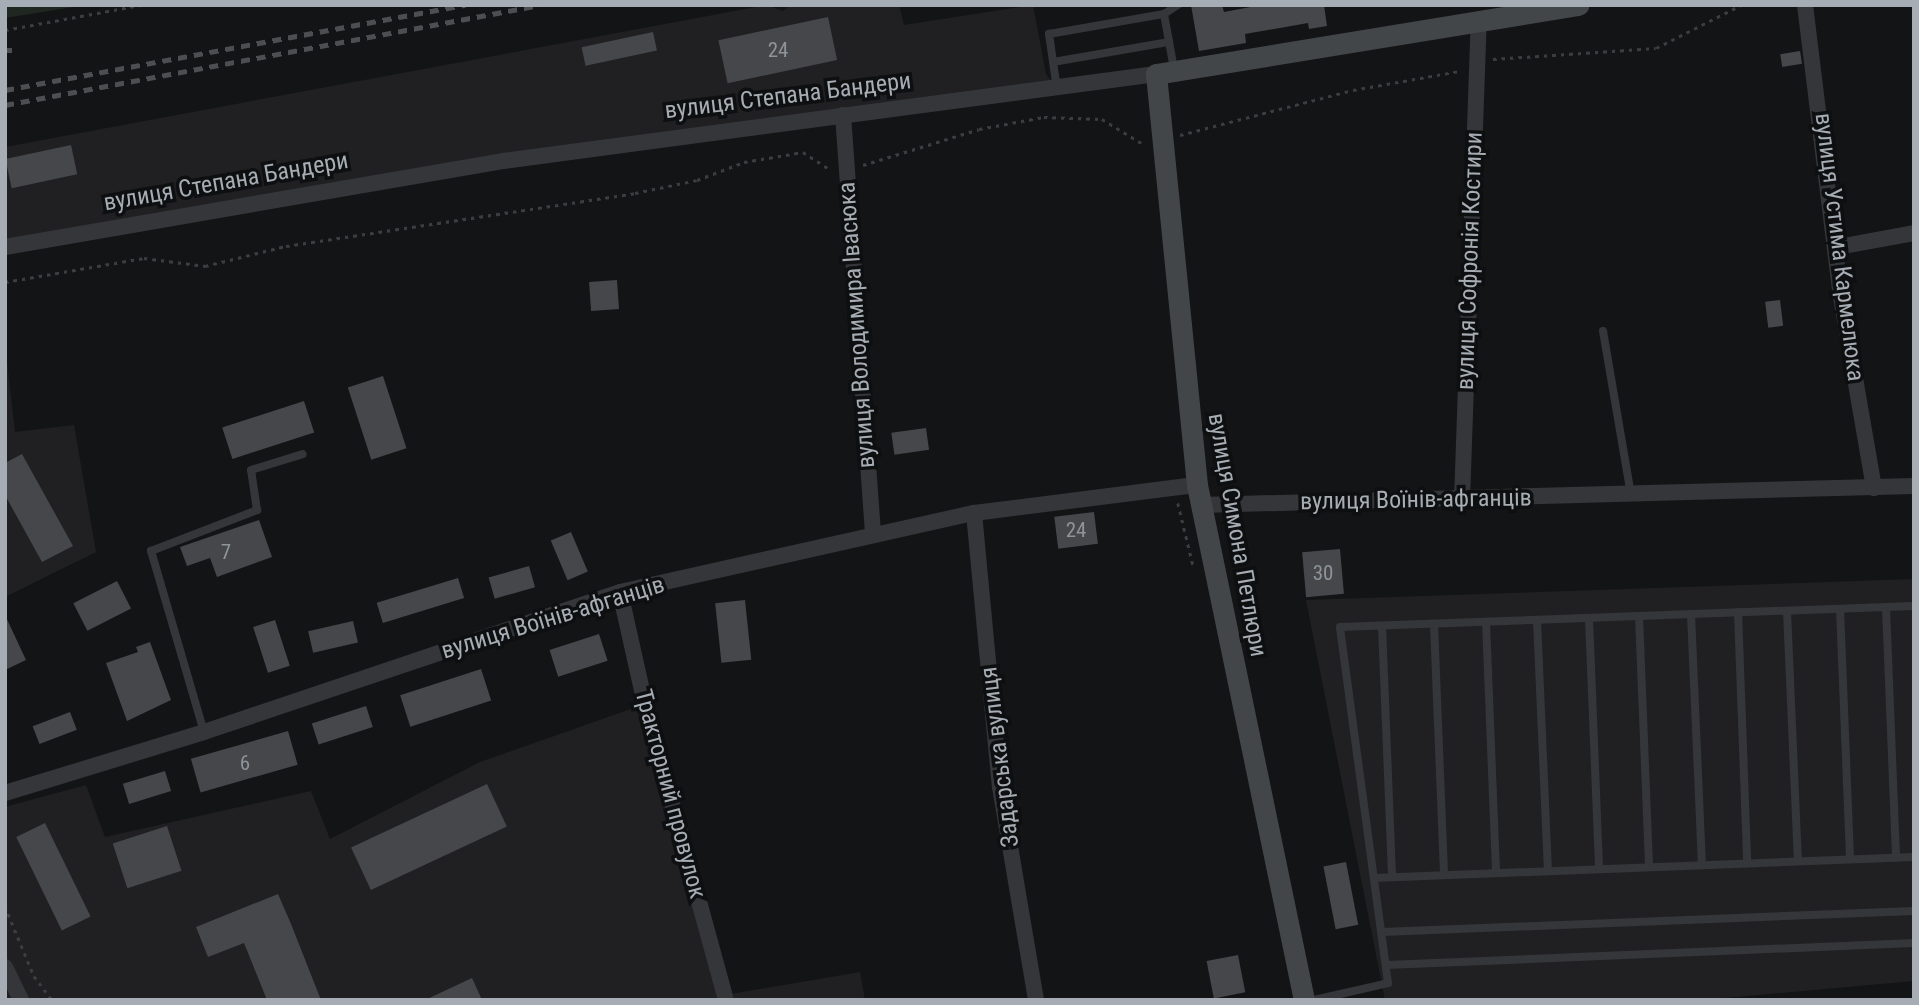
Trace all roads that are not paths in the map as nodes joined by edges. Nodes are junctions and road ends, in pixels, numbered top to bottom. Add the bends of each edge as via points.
1 (1178, 5) edge
2 (1578, 5) edge
3 (1805, 5) edge
4 (1164, 14) junction
5 (1479, 22) junction
6 (1169, 41) junction
7 (1053, 62) junction
8 (1165, 73) junction
9 (1057, 89) junction
10 (843, 115) junction
11 (1914, 233) edge
12 (5, 247) edge
13 (1838, 247) junction
14 (1604, 331) dead end
15 (303, 454) dead end
16 (1914, 486) edge
17 (1874, 488) junction
18 (1199, 495) junction
19 (1631, 495) junction
20 (1462, 500) junction
21 (974, 513) junction
22 (873, 535) junction
23 (620, 592) junction
24 (1914, 606) edge
25 (1886, 607) junction
26 (1840, 609) junction
27 (1787, 611) junction
28 (1738, 612) junction
29 (1692, 614) junction
30 (1639, 616) junction
31 (1589, 618) junction
32 (1538, 620) junction
33 (1486, 622) junction
34 (1434, 624) junction
35 (1382, 626) junction
36 (204, 732) junction
37 (5, 793) edge
38 (1914, 857) edge
39 (1896, 858) junction
40 (1850, 859) junction
41 (1798, 862) junction
42 (1747, 863) junction
43 (1702, 865) junction
44 (1649, 867) junction
45 (1599, 869) junction
46 (1548, 871) junction
47 (1496, 873) junction
48 (1444, 875) junction
49 (1392, 877) junction
50 (1374, 878) junction
51 (1914, 911) edge
52 (1382, 932) junction
53 (1914, 943) edge
54 (1386, 965) junction
55 (5, 967) edge
56 (725, 996) dead end
57 (20, 1000) edge
58 (1036, 1000) edge
59 (1304, 1000) edge
60 (1314, 1000) edge

1 - 4 lane
2 - 5 street, вулиця Степана Бандери
3 - 13 street, вулиця Устима Кармелюка
4 - 6 lane
4 - 7 lane via 1049,34
5 - 8 street, вулиця Степана Бандери
5 - 20 street, вулиця Софронія Костири
6 - 7 lane
6 - 8 lane
7 - 9 lane
8 - 9 street, вулиця Степана Бандери
8 - 18 street, вулиця Симона Петлюри
9 - 10 street, вулиця Степана Бандери
10 - 12 street, вулиця Степана Бандери via 476,166
10 - 22 street, вулиця Володимира Івасюка
11 - 13 street
13 - 17 street, вулиця Устима Кармелюка via 1841,297
14 - 19 lane
15 - 36 lane via 251,470 257,510 151,551
16 - 17 street
17 - 19 street, вулиця Воїнів-афганців
18 - 20 street, вулиця Воїнів-афганців
18 - 21 street, вулиця Воїнів-афганців
18 - 59 street, вулиця Симона Петлюри
19 - 20 street, вулиця Воїнів-афганців
21 - 22 street, вулиця Воїнів-афганців
21 - 58 street, Задарська вулиця via 1000,787
22 - 23 street, вулиця Воїнів-афганців
23 - 36 street, вулиця Воїнів-афганців
23 - 56 street, Тракторний провулок via 645,704
24 - 25 lane
25 - 26 lane
25 - 39 lane
26 - 27 lane
26 - 40 lane
27 - 28 lane
27 - 41 lane
28 - 29 lane
28 - 42 lane
29 - 30 lane
29 - 43 lane
30 - 31 lane
30 - 44 lane
31 - 32 lane
31 - 45 lane
32 - 33 lane
32 - 46 lane
33 - 34 lane
33 - 47 lane
34 - 35 lane
34 - 48 lane
35 - 49 lane
35 - 50 lane via 1340,627
36 - 37 street, вулиця Воїнів-афганців
38 - 39 lane
39 - 40 lane
40 - 41 lane
41 - 42 lane
42 - 43 lane
43 - 44 lane
44 - 45 lane
45 - 46 lane
46 - 47 lane
47 - 48 lane
48 - 49 lane
49 - 50 lane
50 - 52 lane
51 - 52 lane
52 - 54 lane
53 - 54 lane
54 - 60 lane via 1388,983
55 - 57 street

